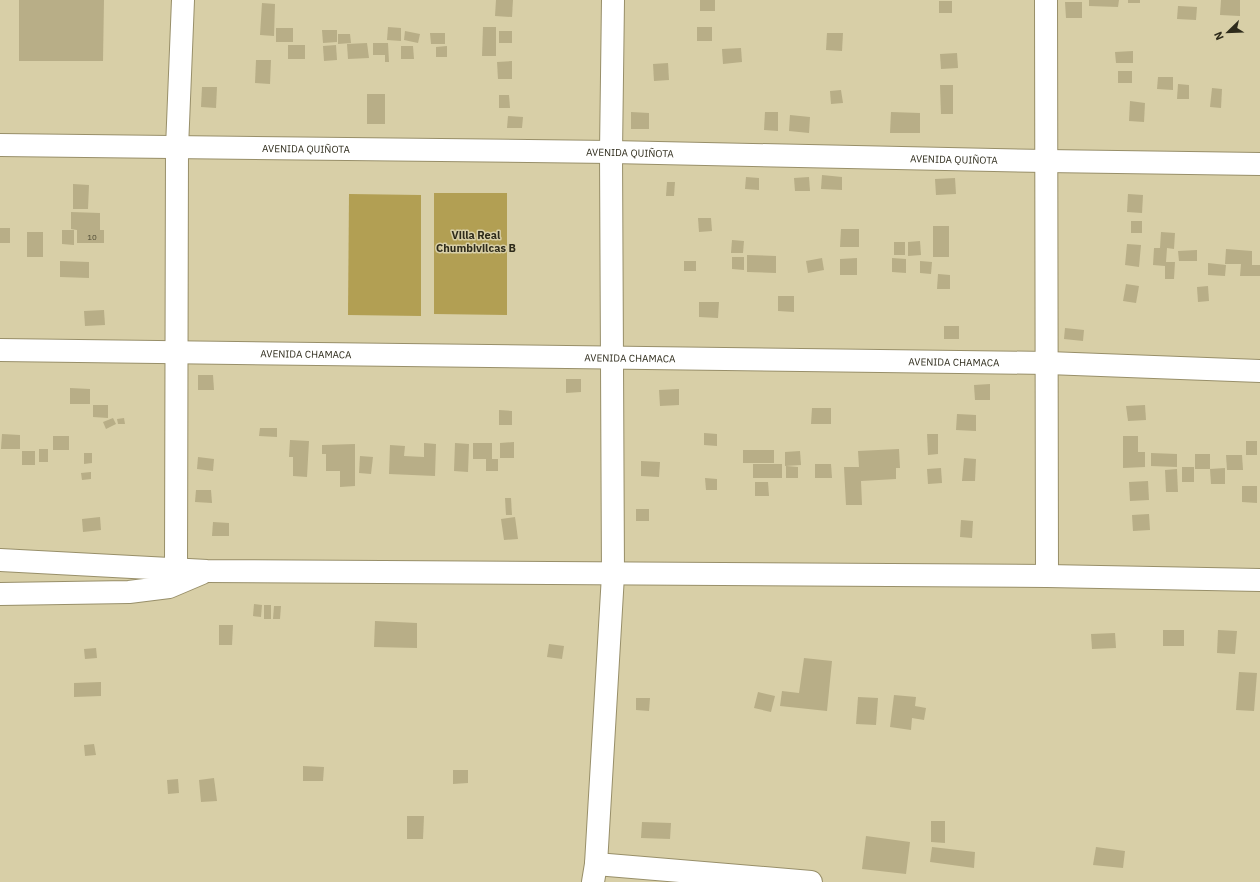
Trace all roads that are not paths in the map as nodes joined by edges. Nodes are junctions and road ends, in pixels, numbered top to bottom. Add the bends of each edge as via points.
1 (183, 0) edge
2 (613, 0) edge
3 (1046, 0) edge
4 (0, 145) edge
5 (177, 148) junction
6 (611, 152) junction
7 (1046, 161) junction
8 (1260, 164) edge
9 (0, 350) edge
10 (177, 352) junction
11 (613, 359) junction
12 (1048, 363) junction
13 (1260, 371) edge
14 (0, 560) edge
15 (176, 569) junction
16 (207, 571) junction
17 (613, 574) junction
18 (1047, 576) junction
19 (1260, 580) edge
20 (0, 594) edge
21 (594, 873) edge
22 (811, 882) edge

1 - 5 street
2 - 6 street
3 - 7 street
4 - 5 street, AVENIDA QUIÑOTA
5 - 6 street, AVENIDA QUIÑOTA
5 - 10 street
6 - 7 street, AVENIDA QUIÑOTA
6 - 11 street
7 - 8 street, AVENIDA QUIÑOTA
7 - 12 street
9 - 10 street, AVENIDA CHAMACA
10 - 11 street, AVENIDA CHAMACA
10 - 15 street
11 - 12 street, AVENIDA CHAMACA
11 - 17 street
12 - 13 street, AVENIDA CHAMACA
12 - 18 street
14 - 15 street
15 - 16 street
16 - 17 street
16 - 20 street via 169,587 128,592
17 - 18 street
17 - 21 street
18 - 19 street
21 - 22 street

